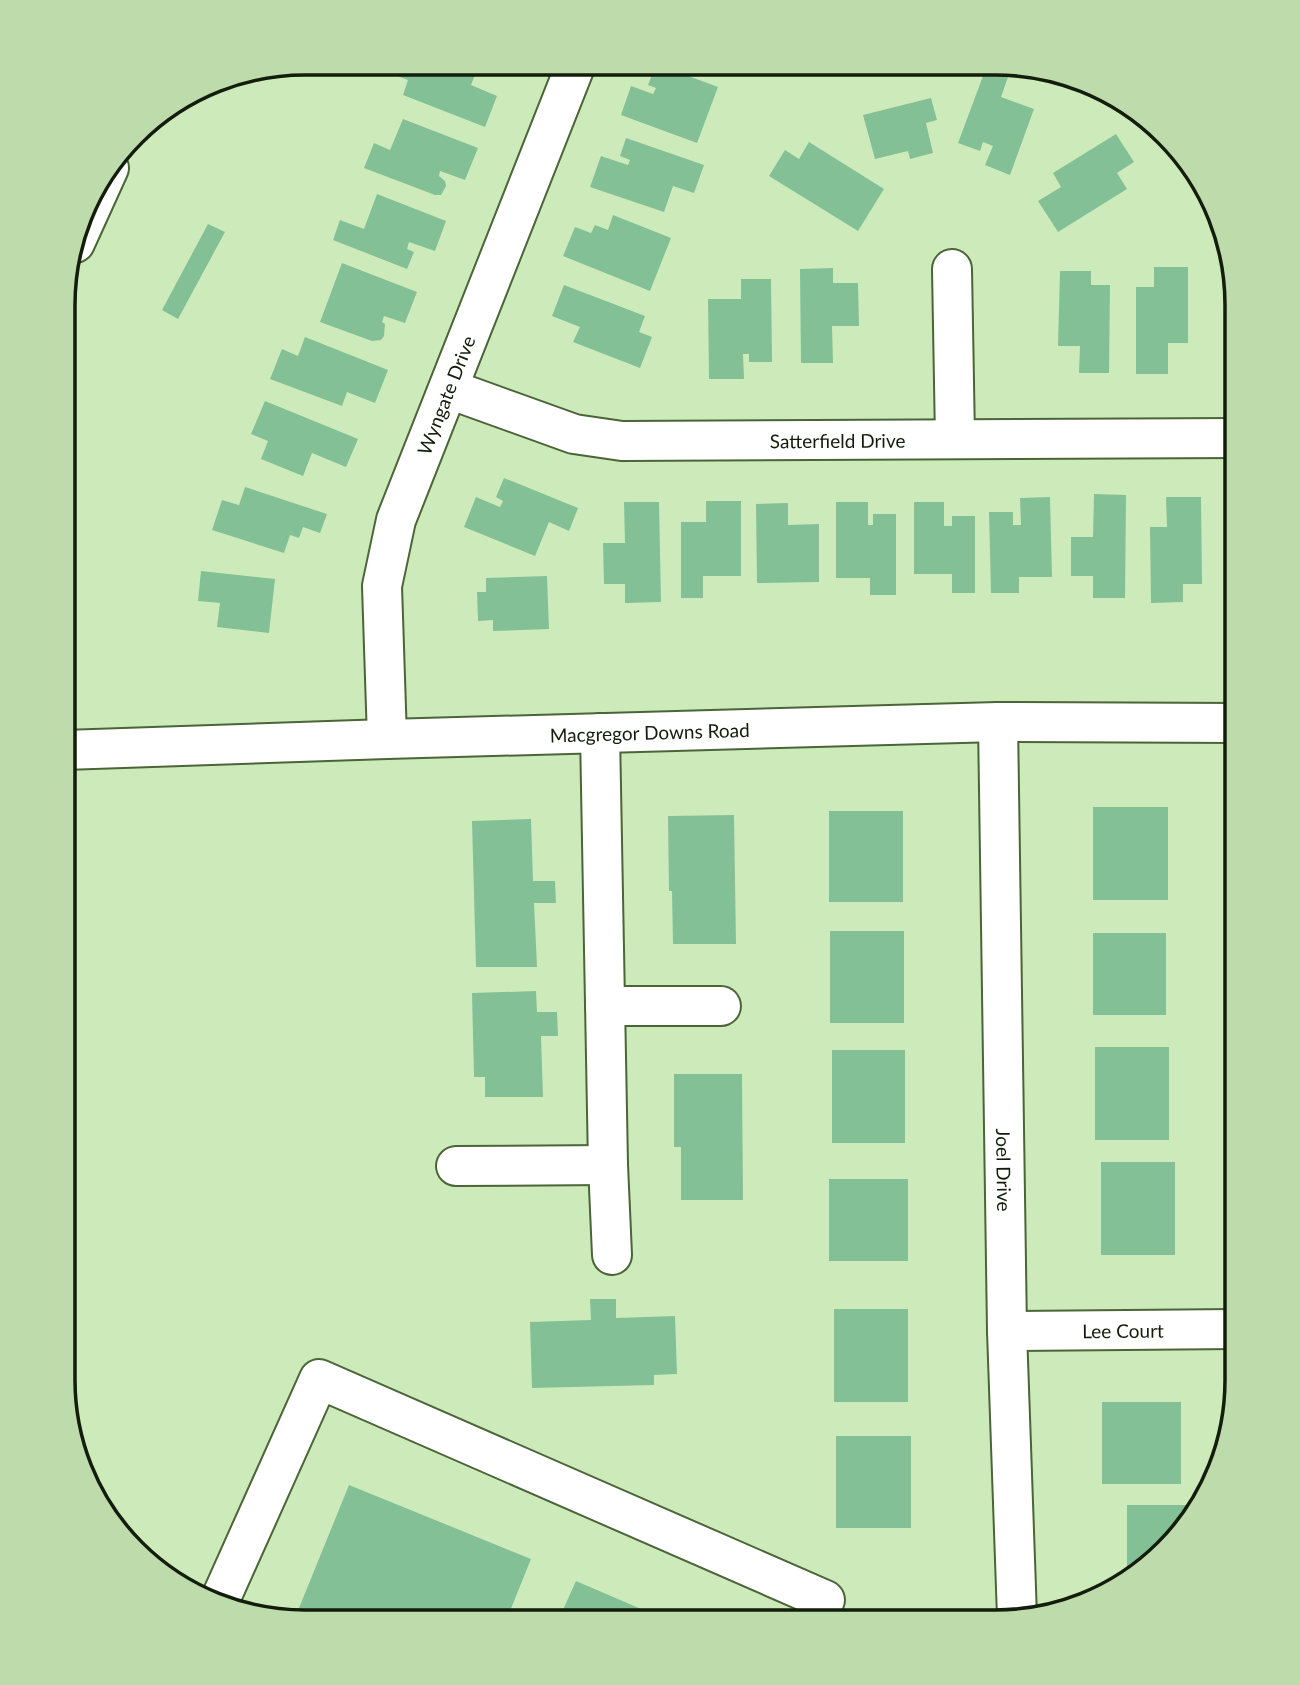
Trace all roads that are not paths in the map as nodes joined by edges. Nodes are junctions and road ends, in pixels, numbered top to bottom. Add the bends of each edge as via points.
1 (572, 75) edge
2 (952, 269) dead end
3 (449, 388) junction
4 (1225, 438) edge
5 (955, 439) junction
6 (998, 722) junction
7 (1225, 723) edge
8 (600, 733) junction
9 (387, 738) junction
10 (75, 750) edge
11 (605, 1006) junction
12 (720, 1006) dead end
13 (608, 1165) junction
14 (456, 1166) dead end
15 (612, 1255) dead end
16 (1224, 1329) edge
17 (1007, 1331) junction
18 (223, 1594) edge
19 (1017, 1609) edge
20 (821, 1610) edge

1 - 3 street, Wyngate Drive
2 - 5 street
3 - 5 street, Satterfield Drive via 574,434 622,441
3 - 9 street, Wyngate Drive via 396,520 382,586
4 - 5 street, Satterfield Drive
6 - 7 street, Macgregor Downs Road
6 - 8 street, Macgregor Downs Road
6 - 17 street, Joel Drive
8 - 9 street, Macgregor Downs Road
8 - 11 street
9 - 10 street, Macgregor Downs Road
11 - 12 street
11 - 13 street
13 - 14 street
13 - 15 street
16 - 17 street, Lee Court
17 - 19 street, Joel Drive
18 - 20 street via 319,1379 825,1600

